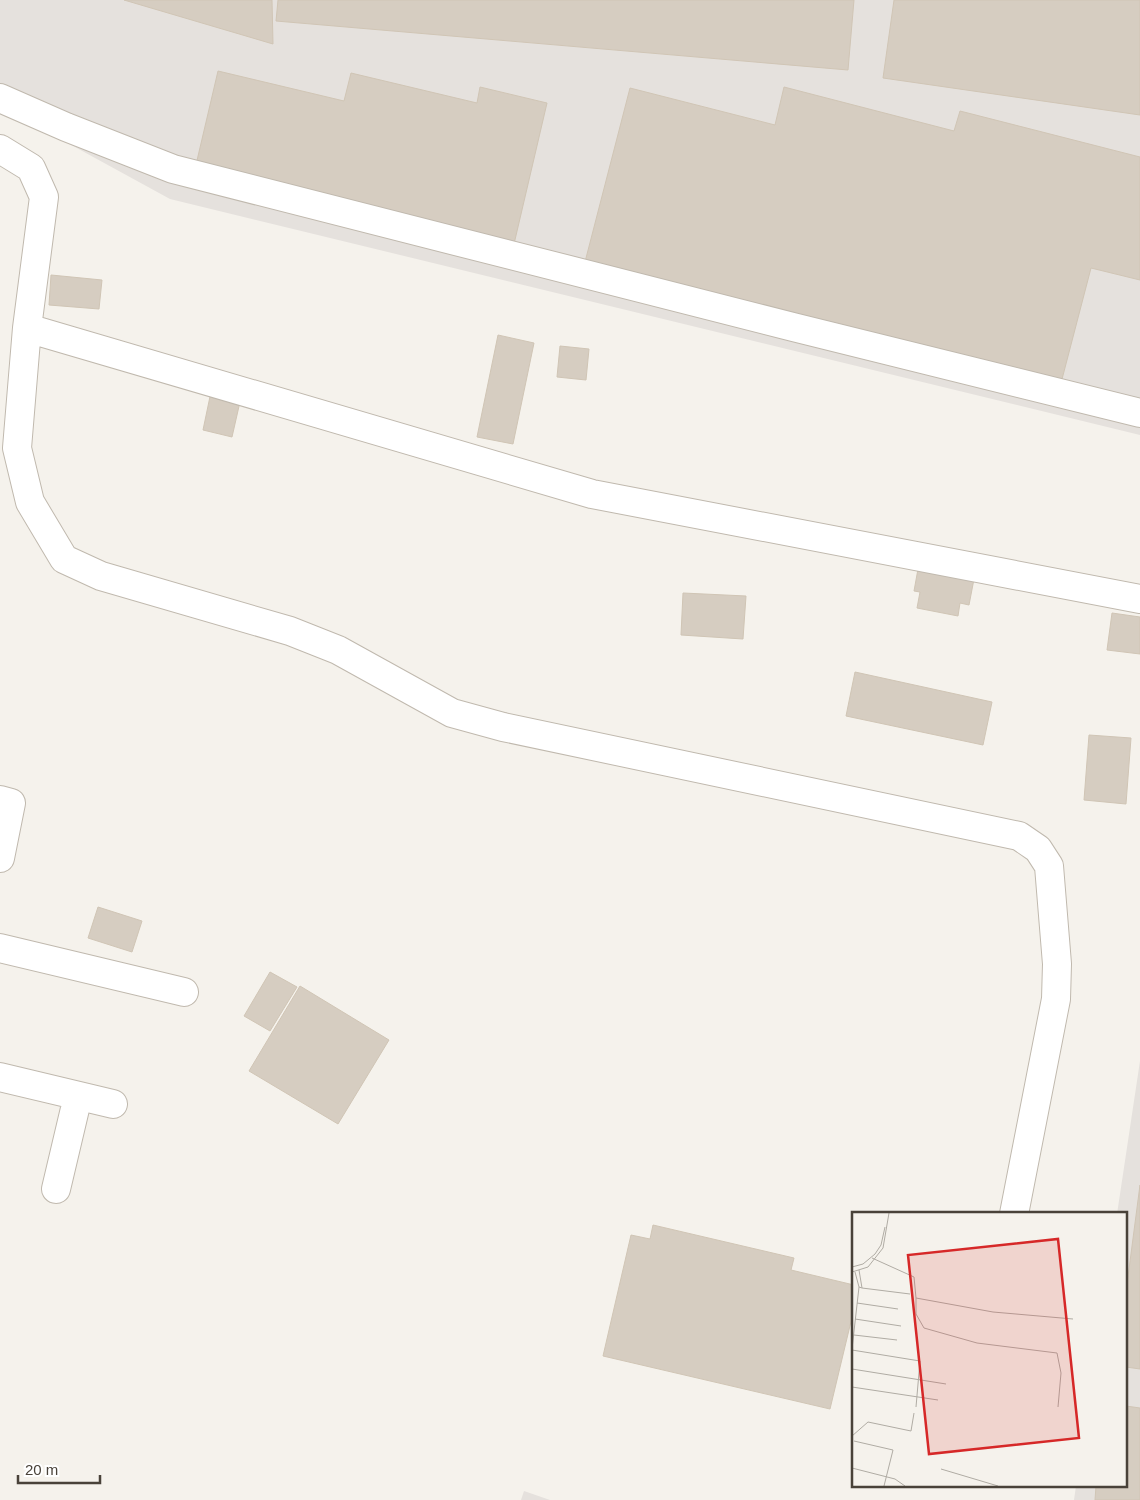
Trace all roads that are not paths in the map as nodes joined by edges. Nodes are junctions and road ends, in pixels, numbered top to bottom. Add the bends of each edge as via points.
1 (0, 98) edge
2 (0, 149) edge
3 (27, 328) junction
4 (1140, 413) edge
5 (1140, 600) edge
6 (0, 800) edge
7 (0, 858) edge
8 (0, 948) edge
9 (184, 992) dead end
10 (0, 1077) edge
11 (78, 1096) junction
12 (112, 1104) dead end
13 (56, 1189) dead end
14 (1014, 1212) edge

1 - 4 street via 66,128 173,169
2 - 3 street via 31,168 44,197
3 - 5 street via 592,494
3 - 14 street via 17,448 30,502 64,559 101,576 290,631 338,650 452,713 1019,836 1038,849 1049,866 1057,964 1056,999
6 - 7 street via 11,803
8 - 9 street
10 - 11 street
11 - 12 street
11 - 13 street

